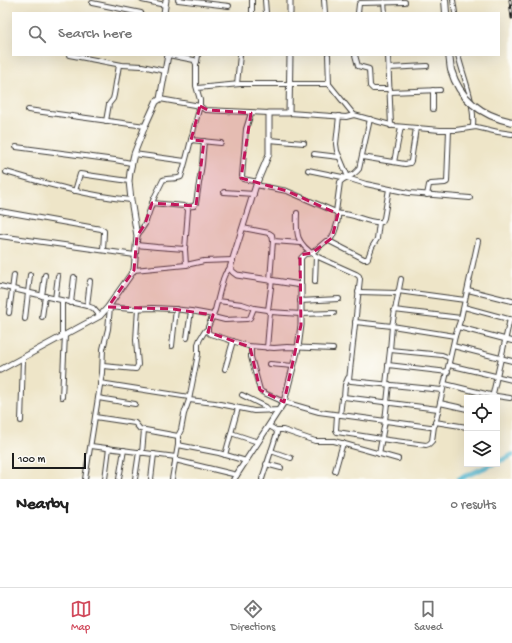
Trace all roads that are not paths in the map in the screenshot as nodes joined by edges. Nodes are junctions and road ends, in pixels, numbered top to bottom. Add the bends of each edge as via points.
1 (142, 0) edge
2 (178, 0) edge
3 (252, 0) edge
4 (265, 0) edge
5 (290, 0) edge
6 (324, 0) edge
7 (445, 0) edge
8 (453, 0) edge
9 (371, 1) edge
10 (384, 2) junction
11 (405, 2) dead end
12 (92, 3) dead end
13 (165, 3) edge
14 (229, 6) dead end
15 (136, 12) edge
16 (252, 12) edge
17 (266, 12) edge
18 (288, 12) edge
19 (325, 12) edge
20 (358, 12) edge
21 (384, 12) edge
22 (446, 12) edge
23 (454, 12) edge
24 (74, 56) edge
25 (168, 56) edge
26 (173, 56) edge
27 (198, 56) edge
28 (240, 56) edge
29 (290, 56) edge
30 (328, 56) edge
31 (355, 56) edge
32 (388, 56) edge
33 (449, 56) edge
34 (458, 56) edge
35 (194, 60) junction
36 (119, 65) junction
37 (427, 66) dead end
38 (388, 68) junction
39 (165, 71) junction
40 (237, 84) junction
41 (290, 84) junction
42 (329, 84) junction
43 (197, 88) junction
44 (390, 90) junction
45 (433, 90) junction
46 (440, 90) dead end
47 (160, 99) junction
48 (200, 106) junction
49 (433, 109) dead end
50 (28, 110) dead end
51 (251, 112) junction
52 (289, 113) junction
53 (269, 114) junction
54 (354, 115) junction
55 (339, 116) junction
56 (370, 119) junction
57 (106, 121) junction
58 (512, 122) edge
59 (145, 126) junction
60 (391, 126) junction
61 (401, 127) junction
62 (416, 128) junction
63 (473, 128) junction
64 (448, 130) junction
65 (512, 134) edge
66 (192, 140) junction
67 (269, 140) junction
68 (204, 141) junction
69 (221, 143) dead end
70 (304, 143) dead end
71 (16, 147) dead end
72 (134, 154) junction
73 (314, 154) dead end
74 (339, 157) junction
75 (362, 157) junction
76 (186, 161) junction
77 (394, 162) junction
78 (131, 163) junction
79 (308, 170) dead end
80 (6, 172) dead end
81 (348, 177) junction
82 (129, 181) junction
83 (257, 183) junction
84 (389, 190) junction
85 (75, 191) junction
86 (224, 192) dead end
87 (254, 194) junction
88 (427, 195) junction
89 (470, 198) dead end
90 (131, 200) junction
91 (152, 202) junction
92 (186, 207) junction
93 (0, 211) edge
94 (297, 213) dead end
95 (336, 213) junction
96 (379, 222) junction
97 (243, 228) junction
98 (0, 236) edge
99 (137, 236) junction
100 (273, 241) junction
101 (329, 241) junction
102 (478, 241) dead end
103 (301, 243) junction
104 (136, 244) junction
105 (185, 248) junction
106 (103, 250) junction
107 (135, 255) junction
108 (314, 255) junction
109 (233, 260) junction
110 (186, 265) junction
111 (230, 268) junction
112 (134, 270) junction
113 (14, 275) dead end
114 (30, 275) dead end
115 (45, 275) dead end
116 (58, 276) dead end
117 (74, 277) dead end
118 (271, 280) junction
119 (401, 280) dead end
120 (90, 281) dead end
121 (315, 282) dead end
122 (301, 285) junction
123 (0, 286) edge
124 (12, 289) junction
125 (468, 290) junction
126 (29, 292) junction
127 (358, 292) junction
128 (398, 292) junction
129 (44, 296) junction
130 (55, 299) junction
131 (339, 299) dead end
132 (62, 300) junction
133 (466, 300) junction
134 (218, 301) junction
135 (300, 301) junction
136 (512, 301) edge
137 (71, 302) junction
138 (87, 306) junction
139 (109, 307) junction
140 (464, 307) junction
141 (138, 308) junction
142 (254, 308) junction
143 (176, 309) junction
144 (394, 310) junction
145 (190, 311) junction
146 (269, 311) junction
147 (9, 313) dead end
148 (334, 313) dead end
149 (301, 314) junction
150 (100, 316) junction
151 (213, 316) junction
152 (42, 317) dead end
153 (461, 318) junction
154 (25, 319) dead end
155 (511, 319) edge
156 (355, 322) junction
157 (392, 326) junction
158 (458, 327) junction
159 (208, 329) junction
160 (64, 336) junction
161 (455, 336) junction
162 (187, 338) dead end
163 (506, 340) junction
164 (233, 341) junction
165 (512, 341) edge
166 (172, 346) dead end
167 (453, 346) junction
168 (250, 347) junction
169 (267, 348) junction
170 (298, 348) junction
171 (333, 349) dead end
172 (390, 350) junction
173 (23, 358) junction
174 (450, 358) junction
175 (501, 358) junction
176 (512, 361) edge
177 (270, 364) dead end
178 (388, 365) junction
179 (449, 365) junction
180 (102, 366) junction
181 (293, 366) junction
182 (225, 369) dead end
183 (0, 370) edge
184 (448, 372) junction
185 (496, 376) junction
186 (348, 378) junction
187 (512, 380) edge
188 (100, 383) junction
189 (388, 384) junction
190 (445, 384) junction
191 (442, 390) junction
192 (242, 395) dead end
193 (485, 395) edge
194 (492, 395) edge
195 (62, 397) dead end
196 (344, 397) junction
197 (500, 397) edge
198 (98, 398) junction
199 (189, 398) junction
200 (510, 398) dead end
201 (284, 402) junction
202 (387, 403) junction
203 (440, 403) junction
204 (135, 404) dead end
205 (238, 408) junction
206 (464, 408) edge
207 (438, 409) junction
208 (280, 410) junction
209 (270, 411) junction
210 (338, 415) junction
211 (95, 416) junction
212 (21, 421) dead end
213 (385, 421) junction
214 (435, 424) junction
215 (269, 426) junction
216 (464, 427) edge
217 (144, 430) junction
218 (276, 430) junction
219 (231, 433) junction
220 (178, 436) junction
221 (382, 439) junction
222 (258, 442) junction
223 (342, 443) junction
224 (90, 446) junction
225 (178, 446) junction
226 (109, 448) junction
227 (124, 450) junction
228 (271, 451) junction
229 (140, 452) junction
230 (154, 454) junction
231 (379, 454) junction
232 (224, 455) junction
233 (291, 458) dead end
234 (176, 459) junction
235 (398, 460) dead end
236 (246, 461) junction
237 (266, 464) junction
238 (281, 468) dead end
239 (335, 471) dead end
240 (235, 477) edge
241 (85, 479) edge
242 (105, 479) edge
243 (119, 479) edge
244 (135, 479) edge
245 (151, 479) edge
246 (172, 479) edge
247 (262, 479) edge

1 - 13 street
2 - 14 street
3 - 16 street
4 - 17 street
5 - 18 street
6 - 19 street
7 - 22 main road
8 - 23 street
9 - 10 street
9 - 20 street via 359,4
10 - 11 street
10 - 21 street
12 - 15 street
24 - 36 street
25 - 39 street
26 - 35 street
27 - 35 street via 196,62
28 - 40 street
29 - 41 street
30 - 42 street
31 - 44 street via 358,66 369,69 371,88
32 - 38 street
33 - 58 main road, bridge via 457,85 472,104 492,116
34 - 63 street via 469,91
35 - 43 street
36 - 39 street
36 - 57 street
37 - 38 street
38 - 44 street
39 - 47 street
40 - 41 street
40 - 43 street
41 - 42 street
41 - 52 street
42 - 54 street
43 - 48 street
44 - 45 street
44 - 60 street
45 - 46 street
45 - 49 street
47 - 48 street
47 - 59 street via 156,102
48 - 51 street via 208,110
48 - 66 street
50 - 57 street
51 - 53 street
51 - 83 street via 246,130 242,176 243,179
52 - 53 street
52 - 55 street
53 - 67 street
54 - 55 street
54 - 56 street
55 - 74 street via 336,147
56 - 60 street
56 - 75 street
57 - 59 street
59 - 72 street
60 - 61 street
61 - 62 street
61 - 77 street
62 - 64 street
62 - 77 street via 410,163
63 - 64 street
63 - 65 street
64 - 88 street via 447,182 430,184
66 - 68 street
66 - 76 street
67 - 70 street
67 - 83 street via 269,154
68 - 69 street
68 - 92 street via 196,203 194,206
71 - 78 street
72 - 76 street
72 - 78 street
73 - 74 street
74 - 81 street
75 - 77 street
75 - 81 street via 356,174
76 - 91 street via 181,177 163,180
78 - 82 street
79 - 81 street
80 - 85 street
81 - 84 street
81 - 95 street via 340,182
82 - 85 street via 80,174
82 - 90 street
83 - 87 street
83 - 95 street via 287,191
84 - 88 street
84 - 96 street via 383,221
85 - 90 street
86 - 87 street
87 - 97 street
88 - 89 street
90 - 99 street
91 - 92 street
91 - 99 street via 145,224
92 - 105 street via 188,210
93 - 106 street via 104,231
94 - 103 street via 296,232
95 - 96 street
95 - 101 street via 338,219
96 - 101 street via 377,239 367,259
97 - 100 street via 271,234
97 - 109 street
98 - 106 street
99 - 104 street
100 - 103 street
100 - 118 street
101 - 108 street via 326,241
102 - 125 street
103 - 108 street
104 - 105 street
104 - 107 street
105 - 110 street
106 - 107 street
107 - 112 street
108 - 121 street
108 - 122 street via 305,254 301,258
108 - 127 street via 359,276
109 - 110 street via 204,261
109 - 111 street
110 - 112 street
111 - 118 street via 237,275
111 - 134 street via 223,279
112 - 139 street
113 - 124 street
114 - 126 street
115 - 129 street
116 - 130 street
117 - 137 street
118 - 122 street
118 - 146 street
119 - 128 street
120 - 138 street
122 - 135 street
123 - 124 street
124 - 126 street
124 - 147 street
125 - 133 street
125 - 136 street
126 - 129 street
126 - 154 street
127 - 128 street
127 - 156 street
128 - 133 street
128 - 144 street
129 - 130 street
129 - 152 street
130 - 132 street
131 - 135 street
132 - 137 street
132 - 160 street
133 - 140 street
134 - 142 street
134 - 151 street
135 - 149 street
137 - 138 street
138 - 150 street via 93,308
139 - 141 street
139 - 150 street
139 - 180 street
140 - 153 street
140 - 155 street
141 - 143 street
141 - 180 street via 136,369
142 - 146 street
142 - 151 street via 247,319 225,320
143 - 145 street
143 - 166 street
144 - 153 street
144 - 157 street
145 - 151 street
145 - 162 street
146 - 149 street
146 - 169 street
148 - 149 street
149 - 170 street
150 - 160 street
151 - 159 street
153 - 158 street
155 - 163 street
156 - 157 street
156 - 186 street
157 - 161 street
157 - 172 street
158 - 161 street
158 - 163 street
159 - 164 street via 210,334
159 - 199 street via 198,344
160 - 173 street
160 - 195 street
161 - 167 street
163 - 165 street
163 - 175 street
164 - 168 street
164 - 182 street
167 - 174 street
167 - 175 street
168 - 169 street
168 - 201 street via 260,390
169 - 170 street
170 - 171 street
170 - 181 street
172 - 174 street
172 - 178 street
173 - 183 street
173 - 212 street
174 - 179 street
175 - 176 street
175 - 185 street
177 - 181 street
178 - 184 street
178 - 189 street
179 - 184 street
179 - 185 street
180 - 188 street
181 - 201 street
184 - 190 street
185 - 187 street
185 - 194 street
186 - 189 street via 351,381
186 - 196 street
188 - 198 street
188 - 199 street
189 - 191 street
189 - 202 street
190 - 191 street
190 - 193 street
191 - 203 street
192 - 209 street
196 - 202 street
196 - 210 street
197 - 200 street
198 - 204 street
198 - 211 street
199 - 205 street
199 - 220 street
201 - 208 street
201 - 210 street
202 - 207 street
202 - 213 street
203 - 206 street
203 - 207 street
205 - 209 street
205 - 219 street
207 - 214 street
208 - 209 street
208 - 215 street
210 - 213 street
210 - 221 street via 338,432
211 - 217 street via 136,423
211 - 224 street
213 - 214 street via 430,428
213 - 221 street
214 - 216 street
214 - 221 street via 432,441 429,444
215 - 218 street
215 - 222 street
217 - 220 street
217 - 229 street
218 - 223 street via 315,441
218 - 228 street
219 - 222 street
219 - 232 street
220 - 225 street
221 - 231 street
222 - 236 street
223 - 231 street
223 - 239 street
224 - 226 street
224 - 241 street
225 - 232 street
225 - 234 street
226 - 227 street
226 - 242 street
227 - 229 street
227 - 243 street
228 - 233 street
228 - 237 street
229 - 230 street
229 - 244 street
230 - 234 street
230 - 245 street
231 - 235 street
232 - 236 street
234 - 240 street
234 - 246 street
236 - 240 street
237 - 238 street
237 - 247 street

